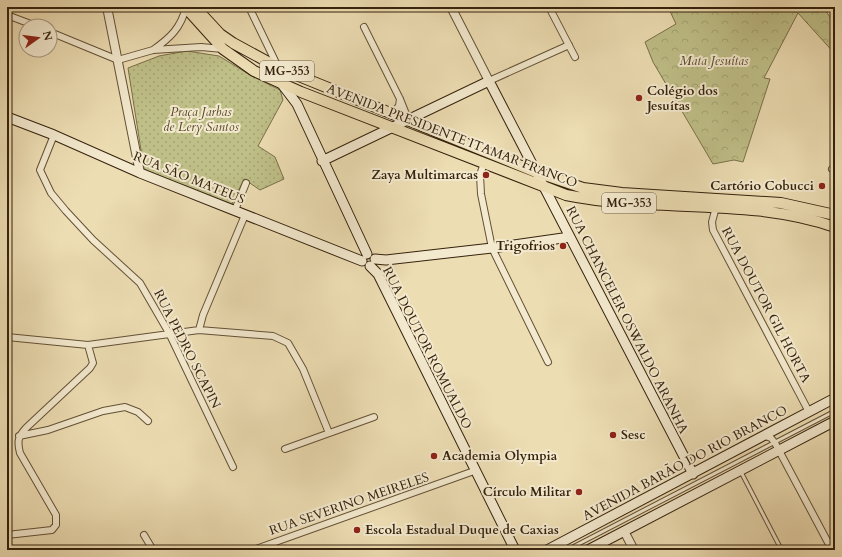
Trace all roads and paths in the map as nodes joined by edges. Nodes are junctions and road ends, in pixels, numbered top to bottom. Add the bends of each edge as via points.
1 (107, 7) edge
2 (186, 7) edge
3 (195, 7) edge
4 (249, 7) edge
5 (451, 7) edge
6 (549, 7) edge
7 (7, 15) edge
8 (18, 19) edge
9 (364, 27) dead end
10 (58, 35) edge
11 (569, 44) junction
12 (223, 49) junction
13 (153, 50) junction
14 (575, 57) dead end
15 (118, 60) junction
16 (279, 68) junction
17 (489, 81) junction
18 (281, 83) junction
19 (301, 92) junction
20 (400, 99) junction
21 (297, 104) junction
22 (390, 113) junction
23 (7, 117) edge
24 (408, 119) junction
25 (391, 127) junction
26 (54, 135) junction
27 (322, 161) junction
28 (484, 163) junction
29 (536, 172) junction
30 (140, 173) junction
31 (246, 183) dead end
32 (544, 186) junction
33 (716, 207) junction
34 (235, 210) junction
35 (245, 215) junction
36 (835, 215) edge
37 (804, 218) junction
38 (835, 222) edge
39 (835, 227) edge
40 (570, 237) junction
41 (492, 248) junction
42 (369, 260) junction
43 (386, 260) junction
44 (378, 274) junction
45 (199, 330) junction
46 (169, 333) junction
47 (7, 337) edge
48 (88, 345) junction
49 (548, 362) dead end
50 (835, 398) edge
51 (835, 411) edge
52 (809, 412) junction
53 (374, 417) dead end
54 (148, 421) dead end
55 (835, 421) edge
56 (329, 433) junction
57 (18, 436) junction
58 (765, 436) junction
59 (777, 446) junction
60 (285, 449) dead end
61 (233, 467) dead end
62 (740, 470) junction
63 (474, 471) junction
64 (696, 476) junction
65 (705, 478) junction
66 (622, 527) junction
67 (7, 535) edge
68 (144, 535) dead end
69 (780, 547) dead end
70 (153, 550) edge
71 (253, 550) edge
72 (515, 550) edge
73 (547, 550) edge
74 (567, 550) edge
75 (588, 550) edge
76 (634, 550) edge
77 (832, 550) edge

1 - 15 street
2 - 12 main road, AVENIDA PRESIDENTE ITAMAR FRANCO / MG-353
2 - 13 street via 176,31
3 - 16 main road, AVENIDA PRESIDENTE ITAMAR FRANCO / MG-353 via 220,34
4 - 16 street
5 - 17 street, RUA CHANCELER OSWALDO ARANHA
6 - 11 street
7 - 8 street
9 - 20 street
10 - 15 street
11 - 14 street
11 - 17 street
12 - 13 street via 200,47
12 - 18 main road, AVENIDA PRESIDENTE ITAMAR FRANCO / MG-353 via 254,71
13 - 15 street
15 - 30 street
16 - 22 main road, AVENIDA PRESIDENTE ITAMAR FRANCO / MG-353
17 - 24 main road
17 - 29 main road, RUA CHANCELER OSWALDO ARANHA
18 - 19 main road, AVENIDA PRESIDENTE ITAMAR FRANCO / MG-353
18 - 21 main road, RUA DOUTOR ROMUALDO
19 - 21 street
19 - 25 main road, AVENIDA PRESIDENTE ITAMAR FRANCO / MG-353
20 - 22 street via 399,106
20 - 24 street
21 - 27 main road, RUA DOUTOR ROMUALDO
22 - 24 main road, AVENIDA PRESIDENTE ITAMAR FRANCO / MG-353
22 - 25 main road
23 - 26 main road, RUA SÃO MATEUS
24 - 25 main road
24 - 29 main road, AVENIDA PRESIDENTE ITAMAR FRANCO / MG-353
25 - 27 main road
25 - 28 main road, AVENIDA PRESIDENTE ITAMAR FRANCO / MG-353
26 - 30 main road, RUA SÃO MATEUS
26 - 46 street, RUA PEDRO SCAPIN via 40,170 51,193 93,240 140,283
27 - 42 main road, RUA DOUTOR ROMUALDO
28 - 32 main road, AVENIDA PRESIDENTE ITAMAR FRANCO / MG-353
28 - 41 street via 480,175 481,194
29 - 32 main road, RUA CHANCELER OSWALDO ARANHA
29 - 36 main road, AVENIDA PRESIDENTE ITAMAR FRANCO / MG-353 via 582,188 781,203
30 - 34 main road, RUA SÃO MATEUS
31 - 34 street
32 - 33 main road, AVENIDA PRESIDENTE ITAMAR FRANCO / MG-353 via 598,201
32 - 40 main road, RUA CHANCELER OSWALDO ARANHA
33 - 37 main road, AVENIDA PRESIDENTE ITAMAR FRANCO / MG-353 via 783,213
33 - 52 street, RUA DOUTOR GIL HORTA via 712,222 714,230
34 - 35 main road, RUA SÃO MATEUS
35 - 42 main road, RUA SÃO MATEUS
35 - 45 street
37 - 38 main road via 814,216
37 - 39 main road, AVENIDA PRESIDENTE ITAMAR FRANCO / MG-353
40 - 41 main road, RUA SÃO MATEUS
40 - 64 main road, RUA CHANCELER OSWALDO ARANHA
41 - 43 main road, RUA SÃO MATEUS
41 - 49 street
42 - 43 main road, RUA SÃO MATEUS
42 - 44 main road, RUA DOUTOR ROMUALDO
43 - 44 main road via 380,264
44 - 63 main road, RUA DOUTOR ROMUALDO
45 - 46 street
45 - 56 street via 273,336 288,344 303,369
46 - 48 street
46 - 61 street, RUA PEDRO SCAPIN
47 - 48 street
48 - 57 street via 93,363 90,368
50 - 52 main road, AVENIDA BARÃO DO RIO BRANCO
51 - 59 lane, AVENIDA BARÃO DO RIO BRANCO
52 - 58 main road, AVENIDA BARÃO DO RIO BRANCO
53 - 56 street
54 - 57 street via 138,412 125,407 103,411 48,430
55 - 59 main road, AVENIDA BARÃO DO RIO BRANCO
56 - 60 street
57 - 67 street via 20,454 56,515 56,525 52,530
58 - 59 street via 771,438
58 - 64 main road, AVENIDA BARÃO DO RIO BRANCO
59 - 62 main road, AVENIDA BARÃO DO RIO BRANCO
59 - 65 lane, AVENIDA BARÃO DO RIO BRANCO
59 - 77 street
62 - 66 main road, AVENIDA BARÃO DO RIO BRANCO
62 - 69 lane
63 - 71 street, RUA SEVERINO MEIRELES
63 - 72 main road, RUA DOUTOR ROMUALDO
64 - 65 lane
64 - 73 main road, AVENIDA BARÃO DO RIO BRANCO
65 - 66 lane, AVENIDA BARÃO DO RIO BRANCO
66 - 74 lane, AVENIDA BARÃO DO RIO BRANCO
66 - 75 main road, AVENIDA BARÃO DO RIO BRANCO
66 - 76 street
68 - 70 street

